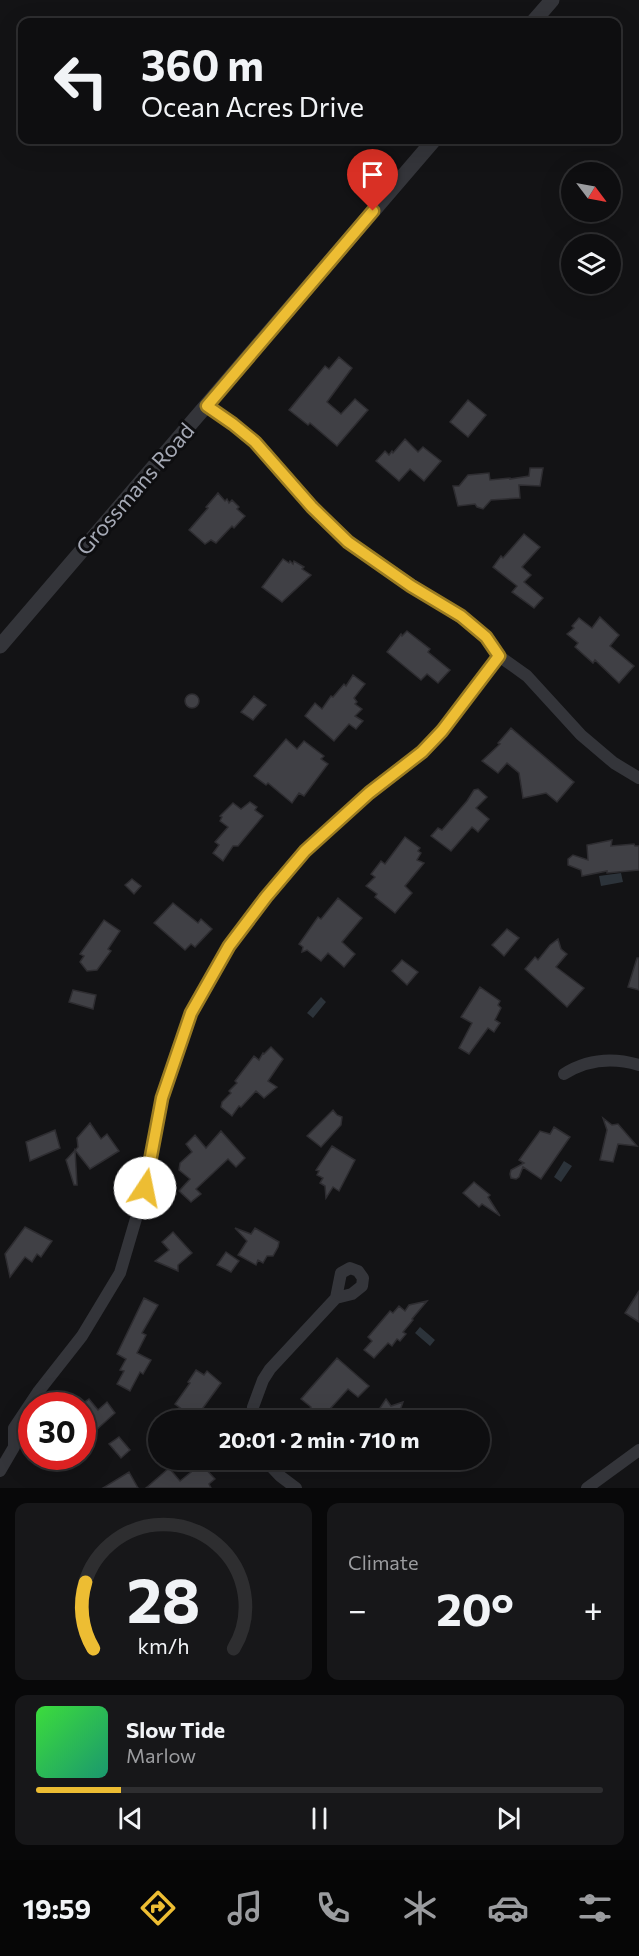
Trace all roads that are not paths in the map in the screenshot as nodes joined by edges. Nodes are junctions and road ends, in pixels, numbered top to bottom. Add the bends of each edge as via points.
1 (552, 0) edge
2 (536, 18) edge
3 (431, 144) edge
4 (207, 406) junction
5 (0, 646) edge
6 (499, 656) junction
7 (639, 778) edge
8 (639, 1065) edge
9 (564, 1074) dead end
10 (336, 1298) dead end
11 (253, 1410) edge
12 (639, 1450) edge
13 (274, 1470) edge
14 (0, 1471) edge
15 (296, 1488) edge
16 (586, 1488) edge

1 - 2 street
3 - 4 street, Grossmans Road
4 - 5 street, Grossmans Road
4 - 6 street via 255,442 348,542 461,616 486,637
6 - 7 street via 527,676 588,742
6 - 14 street via 442,731 305,851 229,946 191,1013 163,1095 145,1188 120,1273 82,1336 14,1428 14,1447
8 - 9 street via 599,1060 578,1065
10 - 11 street via 270,1369
12 - 16 street
13 - 15 street

